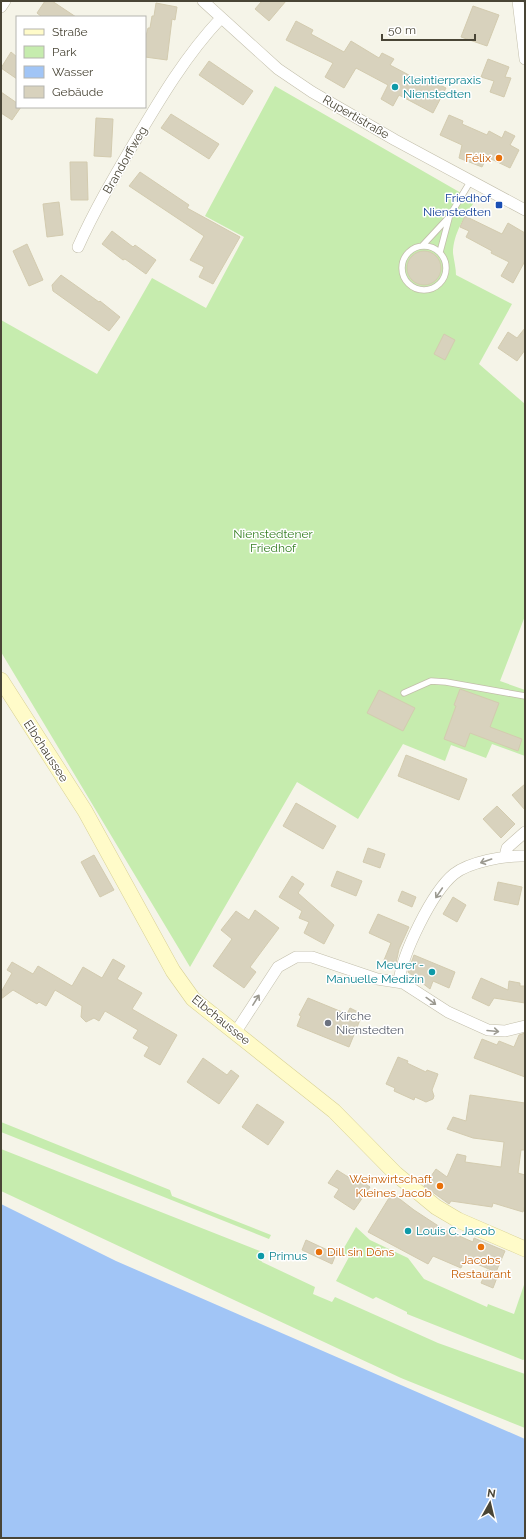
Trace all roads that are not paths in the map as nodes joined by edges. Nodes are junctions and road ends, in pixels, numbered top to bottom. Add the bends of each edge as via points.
1 (5, 1) edge
2 (203, 1) edge
3 (518, 1) edge
4 (1, 7) edge
5 (221, 18) junction
6 (525, 59) edge
7 (470, 182) junction
8 (525, 210) edge
9 (449, 217) junction
10 (422, 246) junction
11 (78, 247) dead end
12 (440, 252) junction
13 (1, 680) edge
14 (404, 693) dead end
15 (525, 696) edge
16 (525, 832) edge
17 (505, 856) junction
18 (525, 856) edge
19 (399, 982) junction
20 (525, 1026) edge
21 (235, 1033) junction
22 (525, 1249) edge

1 - 4 street
2 - 5 street, Rupertistraße
3 - 6 street
5 - 7 street, Rupertistraße via 278,69 301,85
5 - 11 street, Brandorffweg via 184,63 155,108 92,217
7 - 8 street, Rupertistraße
7 - 9 lane
9 - 10 lane
9 - 12 lane
10 - 12 lane
10 - 12 lane via 409,252 402,263 404,278 414,288 428,290 443,280 447,269
13 - 21 main road, Elbchaussee via 85,811 173,971 199,1005
14 - 15 lane via 431,680
16 - 17 street via 508,848
17 - 18 street
17 -> 19 street via 455,873 447,881 409,946
19 -> 20 street via 414,988 448,1012 488,1030 505,1031
21 -> 19 street via 274,972 296,956 312,957 377,979
21 - 22 main road, Elbchaussee via 334,1111 396,1174 436,1207 458,1220

